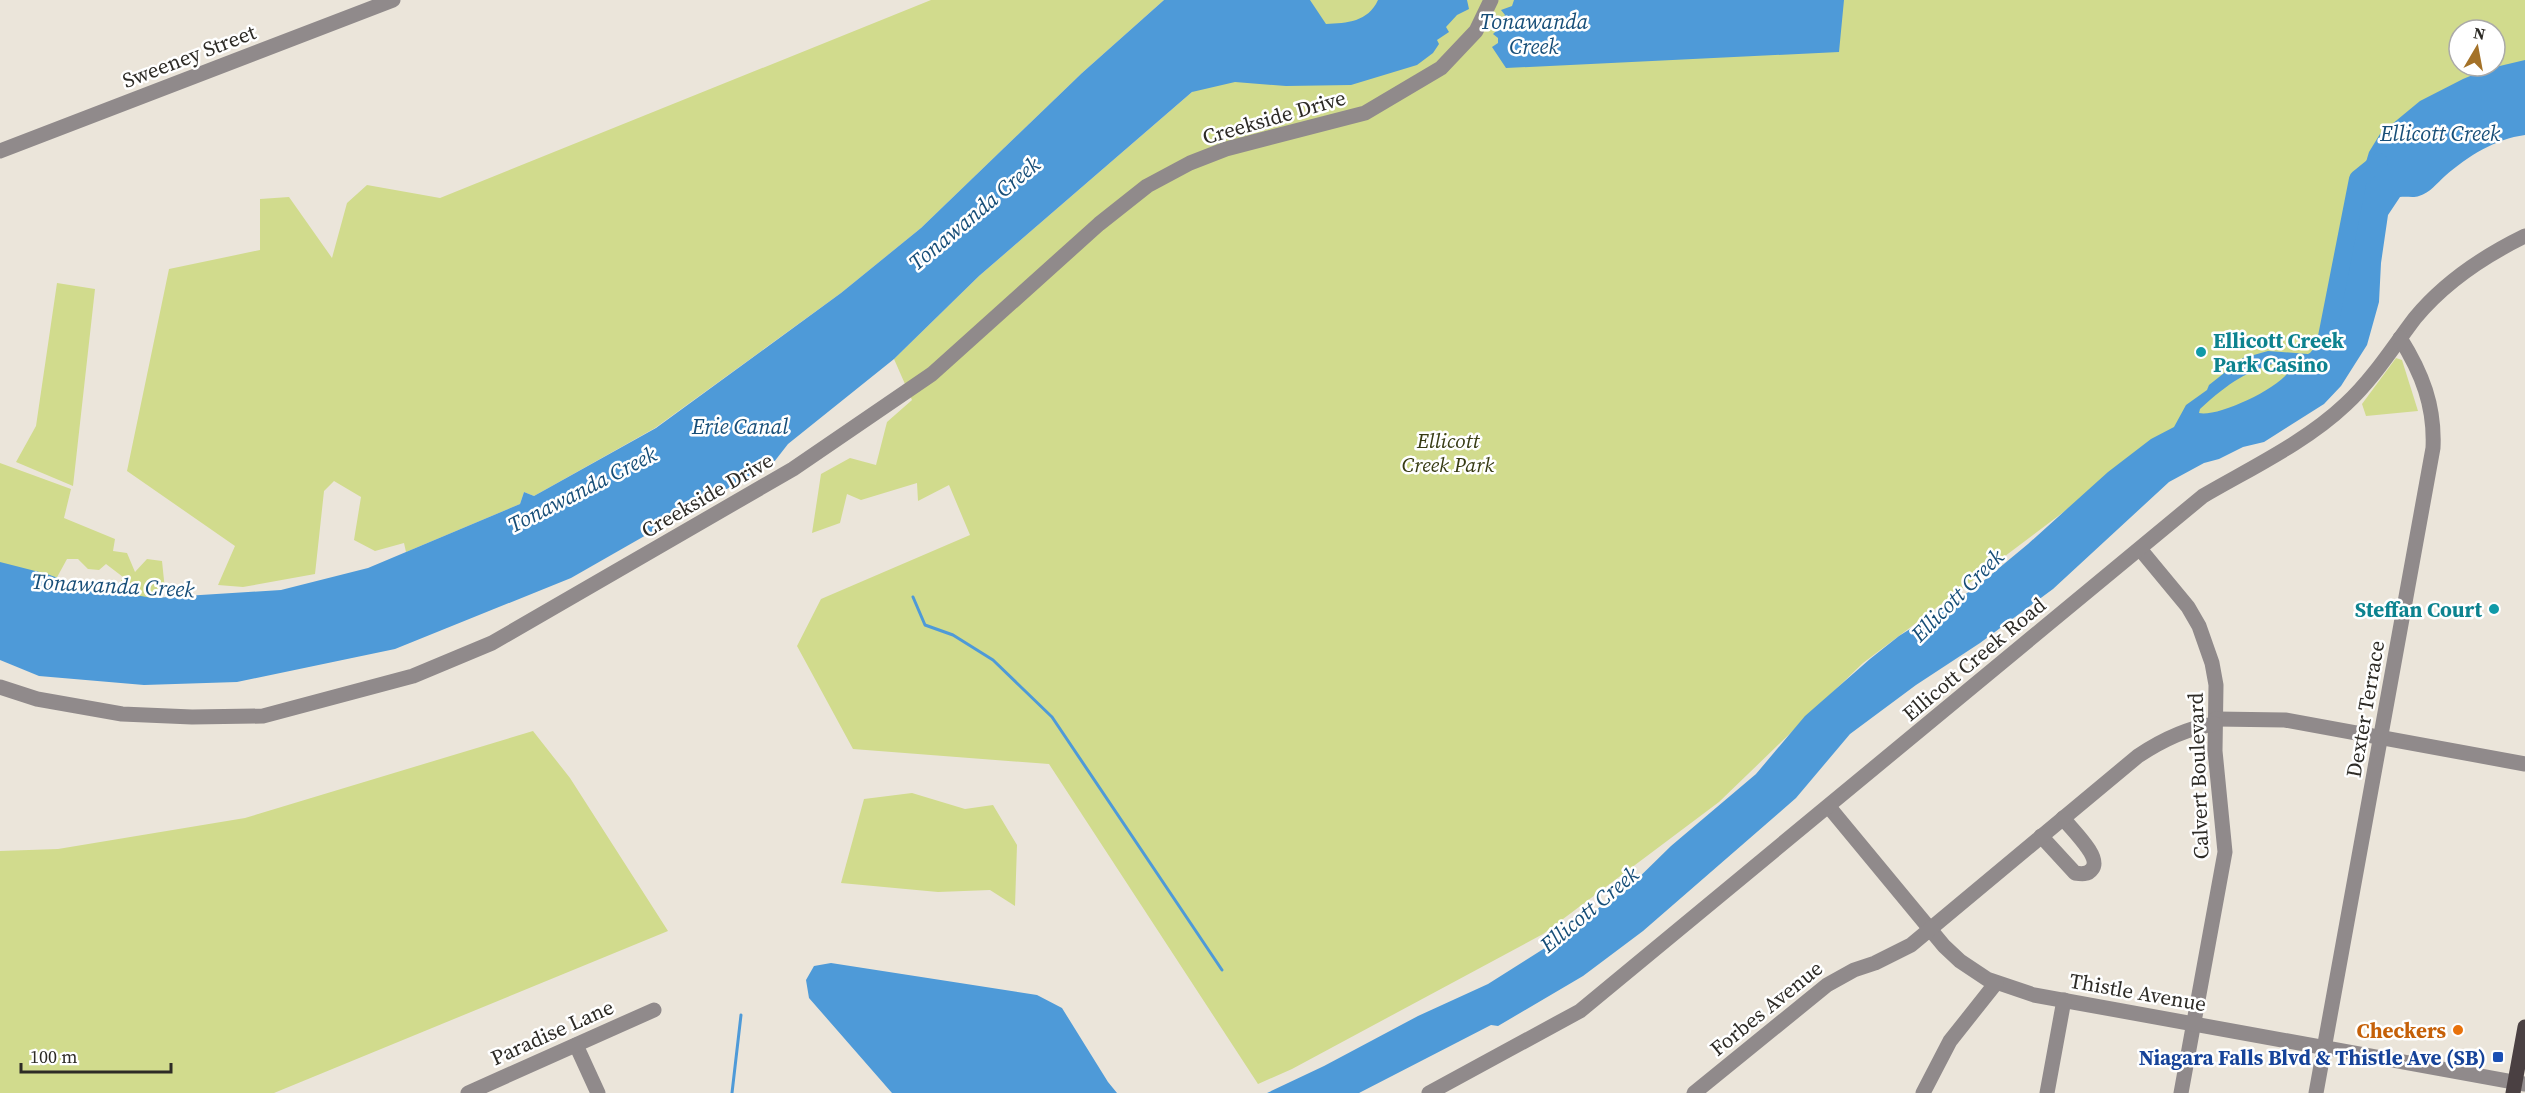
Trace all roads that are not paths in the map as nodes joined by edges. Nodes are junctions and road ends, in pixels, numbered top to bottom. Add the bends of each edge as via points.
1 (393, 0) edge
2 (1491, 0) edge
3 (0, 151) edge
4 (2525, 236) edge
5 (2400, 338) junction
6 (2140, 549) junction
7 (0, 687) edge
8 (2216, 721) junction
9 (2381, 738) junction
10 (2525, 764) edge
11 (1829, 807) junction
12 (2063, 818) junction
13 (2041, 836) junction
14 (1929, 929) junction
15 (1996, 983) junction
16 (2064, 1000) junction
17 (654, 1010) dead end
18 (2194, 1023) junction
19 (2525, 1027) edge
20 (576, 1045) junction
21 (2324, 1048) junction
22 (2518, 1086) edge
23 (468, 1093) edge
24 (598, 1093) edge
25 (1429, 1093) edge
26 (1694, 1093) edge
27 (1923, 1093) edge
28 (2047, 1093) edge
29 (2181, 1093) edge
30 (2316, 1093) edge

1 - 3 street, Sweeney Street
2 - 7 street, Creekside Drive via 1476,31 1440,68 1365,113 1226,149 1147,186 932,374 793,469 492,643 412,676 263,716 122,714 37,699
4 - 5 street, Ellicott Creek Road via 2481,260 2444,289
5 - 6 street, Ellicott Creek Road via 2346,404 2306,435 2203,496
5 - 9 street, Dexter Terrace via 2423,380 2434,431
6 - 8 street, Calvert Boulevard via 2199,626 2216,685
6 - 11 street, Ellicott Creek Road
8 - 9 street, Forbes Avenue via 2285,720
8 - 12 street, Forbes Avenue via 2188,729 2154,746
8 - 18 street, Calvert Boulevard via 2215,751 2225,852
9 - 10 street, Forbes Avenue
9 - 21 street, Dexter Terrace
11 - 14 street, Thistle Avenue
11 - 25 street, Ellicott Creek Road via 1580,1011
12 - 13 street, Forbes Avenue
12 - 13 street via 2094,856 2092,870 2074,873
13 - 14 street, Forbes Avenue
14 - 15 street, Thistle Avenue via 1960,961
14 - 26 street, Forbes Avenue via 1894,955 1827,985
15 - 16 street, Thistle Avenue
15 - 27 street via 1950,1041
16 - 18 street, Thistle Avenue
16 - 28 street
17 - 20 street, Paradise Lane
18 - 21 street, Thistle Avenue
18 - 29 street, Calvert Boulevard
19 - 22 main road
20 - 23 street, Paradise Lane
20 - 24 street
21 - 22 street, Thistle Avenue
21 - 30 street, Dexter Terrace

